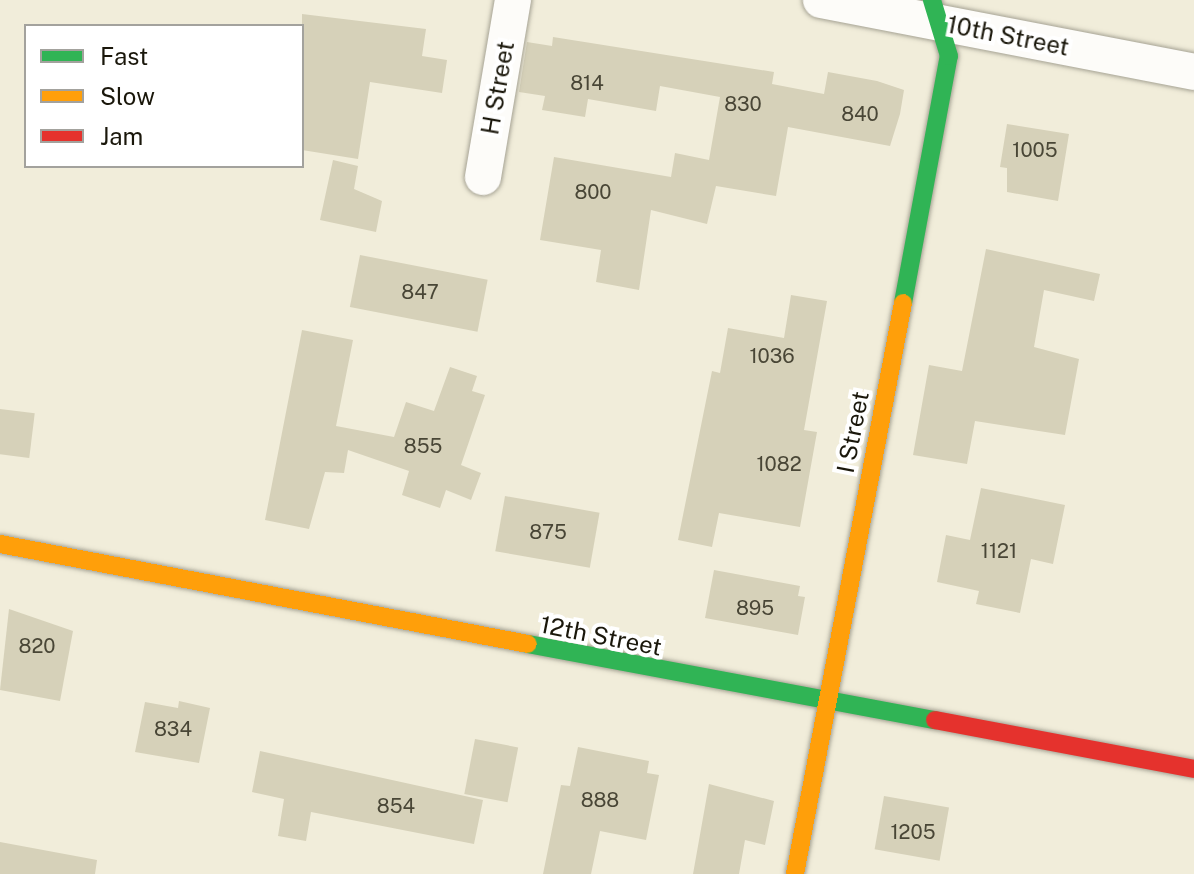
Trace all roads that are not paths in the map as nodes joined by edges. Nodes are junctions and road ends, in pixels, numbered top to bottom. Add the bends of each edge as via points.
1 (513, 0) edge
2 (821, 0) edge
3 (934, 11) edge
4 (1194, 72) edge
5 (483, 177) dead end
6 (0, 544) edge
7 (826, 705) junction
8 (1194, 769) edge
9 (795, 874) edge

1 - 5 street, H Street
2 - 3 street, 10th Street
3 - 4 street, 10th Street
3 - 7 street, I Street via 949,56
6 - 7 street, 12th Street
7 - 8 street, 12th Street
7 - 9 street, I Street

